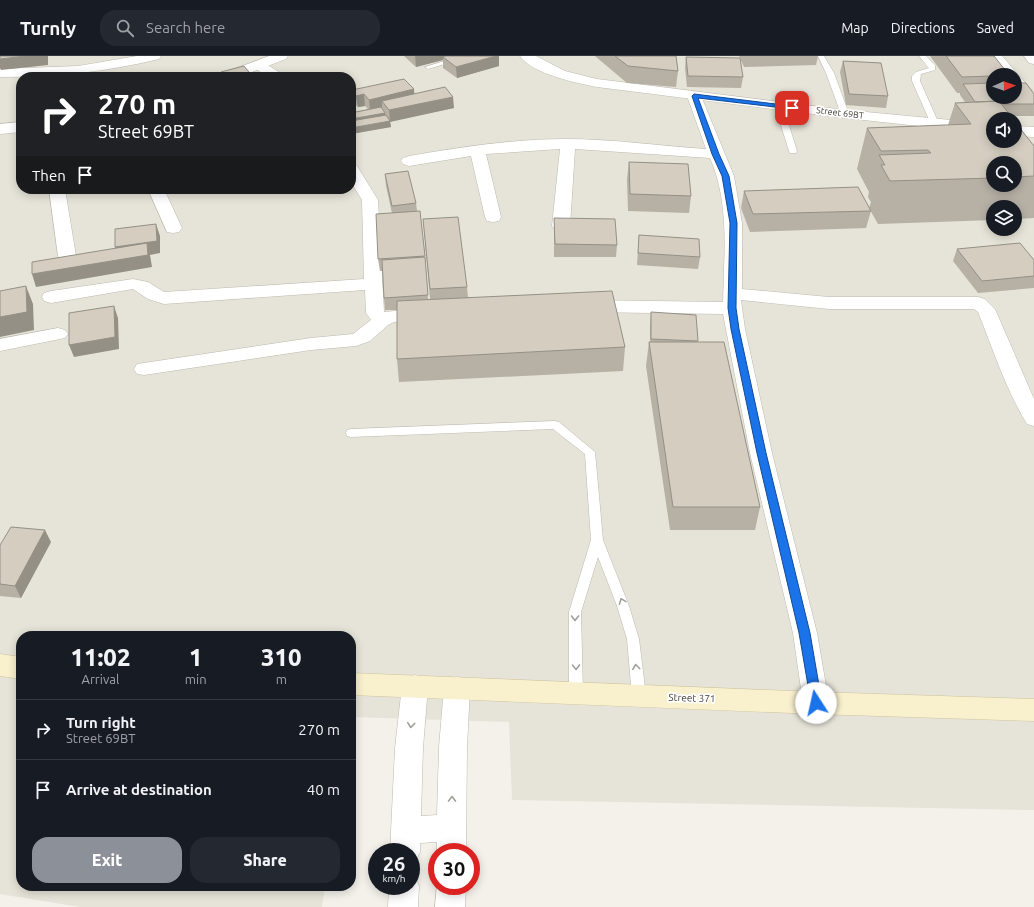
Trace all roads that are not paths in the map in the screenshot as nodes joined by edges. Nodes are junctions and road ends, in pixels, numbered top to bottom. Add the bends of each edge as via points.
1 (53, 56) edge
2 (154, 56) edge
3 (280, 56) edge
4 (469, 56) edge
5 (527, 56) edge
6 (821, 56) edge
7 (922, 56) edge
8 (995, 56) edge
9 (1031, 56) edge
10 (1034, 60) edge
11 (258, 65) junction
12 (428, 67) dead end
13 (1005, 68) edge
14 (52, 71) junction
15 (16, 72) edge
16 (26, 72) edge
17 (239, 72) edge
18 (269, 72) edge
19 (0, 73) edge
20 (1022, 88) edge
21 (694, 96) junction
22 (1034, 102) edge
23 (779, 106) junction
24 (845, 114) junction
25 (935, 124) junction
26 (16, 127) edge
27 (986, 128) edge
28 (0, 129) edge
29 (1022, 131) edge
30 (1034, 132) edge
31 (568, 144) junction
32 (477, 150) junction
33 (793, 151) dead end
34 (716, 154) junction
35 (409, 161) dead end
36 (356, 177) edge
37 (58, 194) edge
38 (158, 194) edge
39 (493, 217) dead end
40 (561, 226) edge
41 (173, 228) dead end
42 (67, 256) edge
43 (374, 284) junction
44 (51, 297) dead end
45 (732, 301) junction
46 (571, 307) edge
47 (444, 314) edge
48 (382, 321) junction
49 (58, 334) dead end
50 (0, 345) edge
51 (144, 369) dead end
52 (1034, 419) edge
53 (351, 433) dead end
54 (598, 540) junction
55 (0, 665) edge
56 (16, 667) edge
57 (356, 684) edge
58 (415, 686) junction
59 (457, 688) junction
60 (576, 693) junction
61 (639, 696) junction
62 (816, 703) junction
63 (1034, 710) edge
64 (452, 840) edge
65 (406, 841) edge
66 (404, 895) edge
67 (451, 895) edge
68 (403, 907) edge
69 (450, 907) edge

1 - 14 street
2 - 14 street via 103,66
3 - 11 street
4 - 12 lane
5 - 21 street, Street 69BT via 566,77
6 - 24 lane via 830,72
7 - 25 lane via 933,69 918,73 916,81
8 - 13 street
9 - 10 street
11 - 17 street
11 - 18 street
14 - 16 street
15 - 19 street
20 - 22 street
21 - 23 street, Street 69BT
21 - 34 street
23 - 24 street, Street 69BT
23 - 33 lane
24 - 25 street, Street 69BT
25 - 27 street, Street 69BT
26 - 28 street
29 - 30 street
31 - 32 street via 514,145
31 - 34 street
31 - 40 street
32 - 35 street
32 - 39 street
34 - 45 street via 726,176 734,223
36 - 43 street via 370,200
37 - 42 street
38 - 41 street
43 - 44 street via 164,298 156,298 139,285 133,284
43 - 48 street via 375,313
45 - 46 street
45 - 52 street via 978,303 986,309
45 - 62 street via 761,453 804,633
47 - 48 street via 390,316
48 - 51 street via 356,340 311,344
49 - 50 street
53 - 54 lane via 554,425 590,452
54 -> 60 lane via 575,612
61 -> 54 lane via 633,639
55 - 56 main road
57 - 58 main road, Street 371
58 - 59 main road, Street 371
58 -> 65 street via 409,748
59 - 60 main road, Street 371
64 -> 59 street
60 - 61 main road, Street 371
61 - 62 main road, Street 371
62 - 63 main road, Street 371
64 - 65 street
66 - 68 street
67 - 69 street

